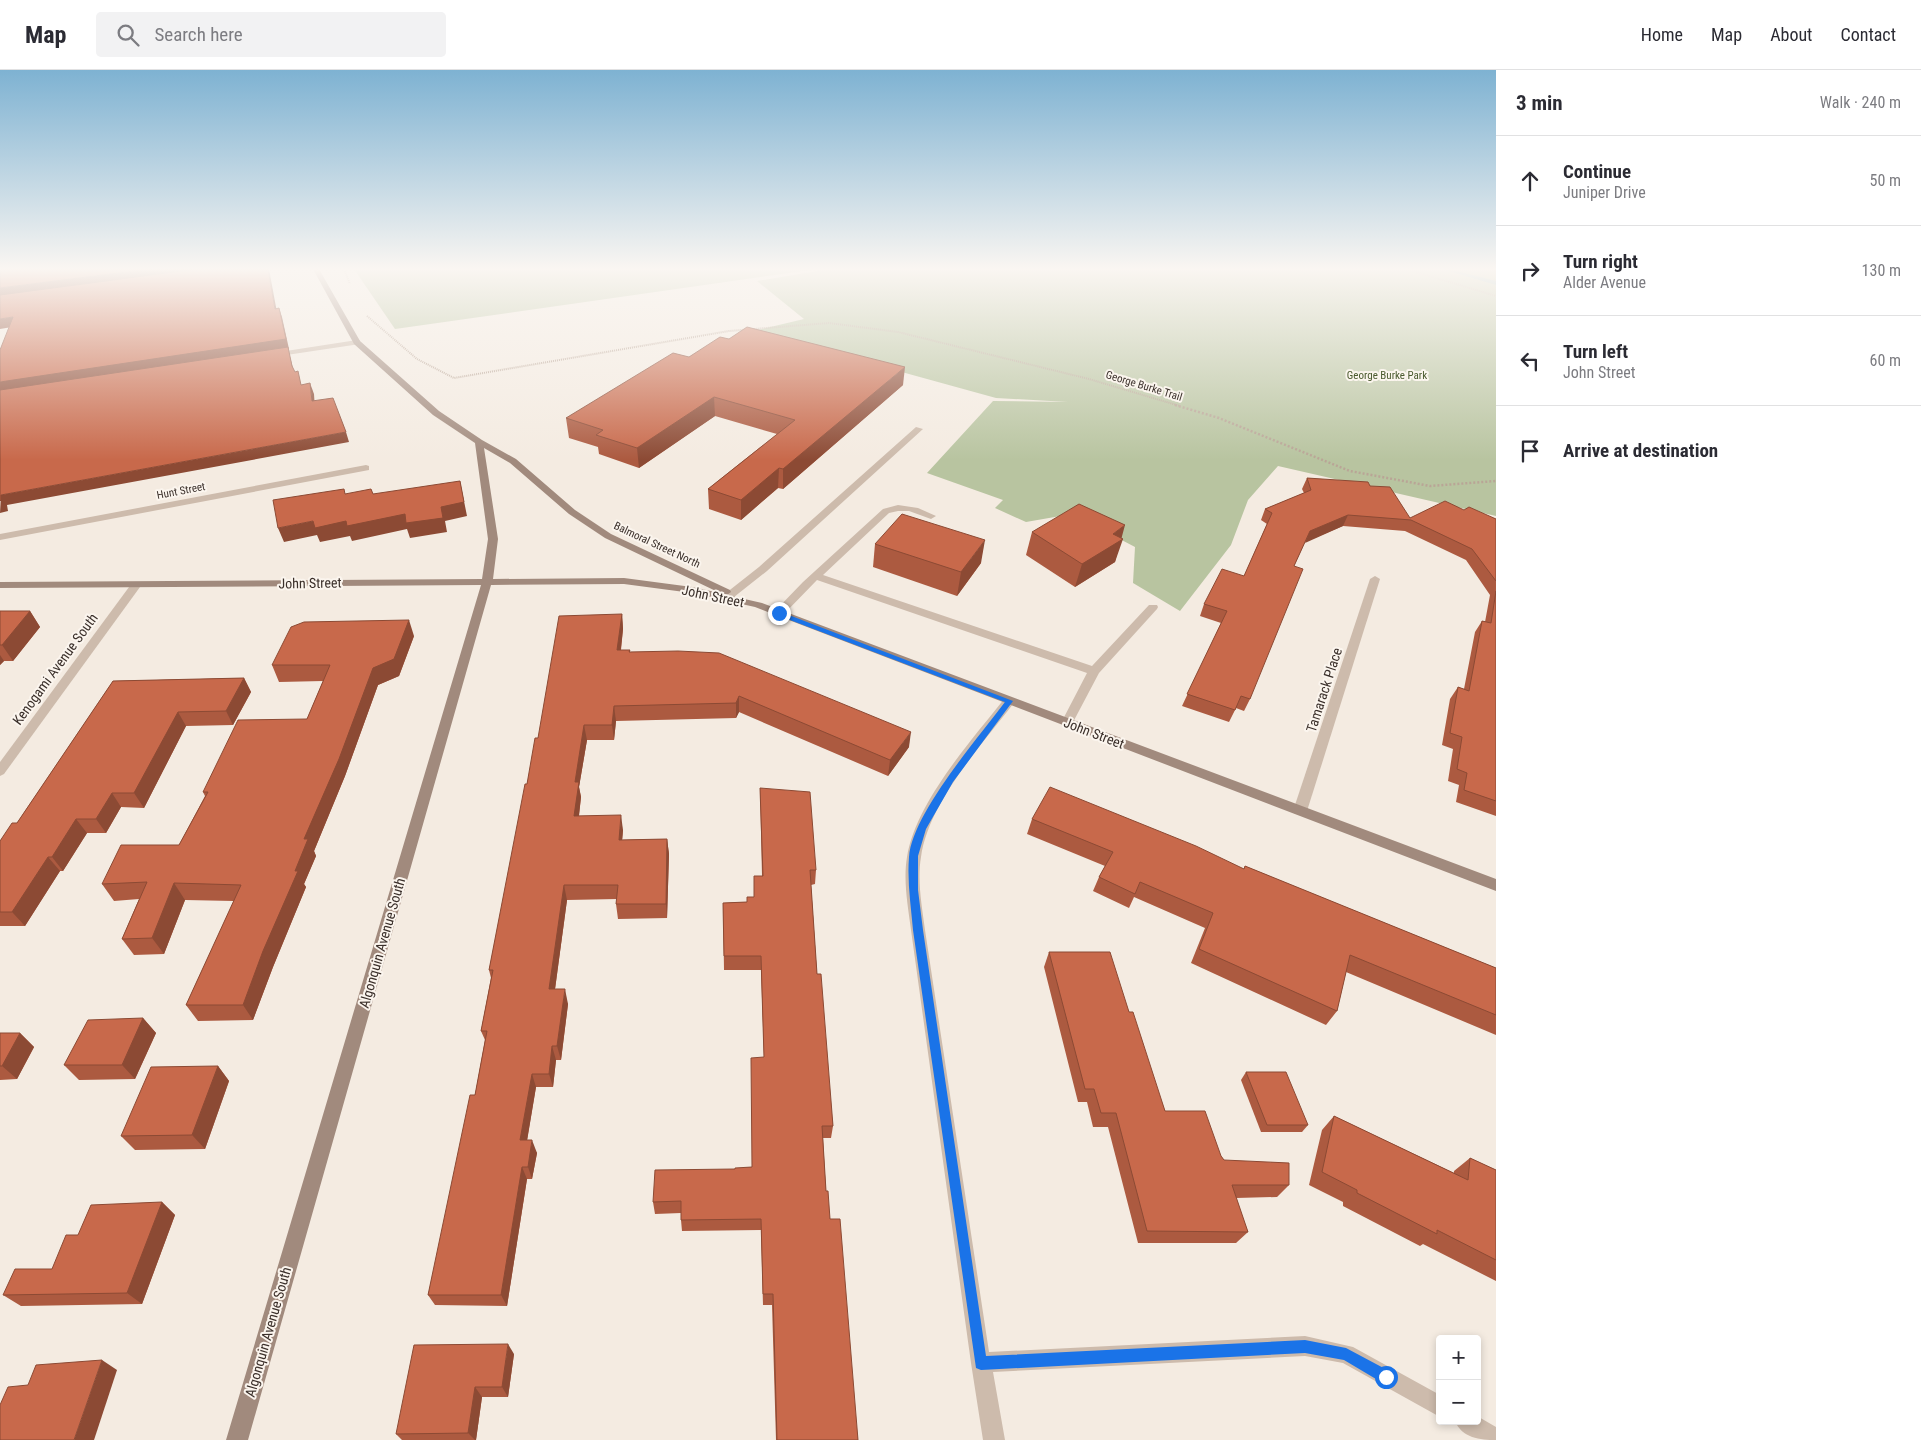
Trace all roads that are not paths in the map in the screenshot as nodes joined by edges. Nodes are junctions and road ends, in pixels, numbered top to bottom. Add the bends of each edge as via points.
1 (352, 333) edge
2 (357, 342) junction
3 (260, 357) edge
4 (919, 429) dead end
5 (479, 442) junction
6 (366, 468) dead end
7 (931, 516) dead end
8 (0, 537) edge
9 (816, 576) junction
10 (1375, 578) dead end
11 (487, 582) junction
12 (0, 585) edge
13 (136, 585) junction
14 (730, 595) junction
15 (758, 605) junction
16 (1153, 606) dead end
17 (779, 613) junction
18 (1094, 671) junction
19 (1009, 701) junction
20 (1067, 723) junction
21 (0, 771) edge
22 (1300, 811) junction
23 (1496, 885) edge
24 (981, 1363) junction
25 (1436, 1405) edge
26 (1472, 1425) edge
27 (1496, 1438) edge
28 (236, 1440) edge
29 (994, 1440) edge

1 - 2 main road, Balmoral Street North
2 - 3 street
2 - 5 main road, Balmoral Street North via 436,413
4 - 14 street
5 - 11 main road, Algonquin Avenue South via 493,539
5 - 14 main road, Balmoral Street North via 513,461 572,512 608,536
6 - 8 street, Hunt Street
7 - 9 street via 906,506 886,511
9 - 17 street
9 - 18 street
10 - 22 street, Tamarack Place
11 - 13 main road, John Street
11 - 15 main road, John Street via 624,581 692,590
11 - 28 main road, Algonquin Avenue South
12 - 13 main road, John Street
13 - 21 street, Kenogami Avenue South
14 - 15 main road, Balmoral Street North
15 - 17 main road, John Street
16 - 18 street
17 - 19 main road, John Street
18 - 20 street
19 - 20 main road, John Street
19 - 24 street via 950,780 922,829 914,856 918,930
20 - 22 main road, John Street
22 - 23 main road, John Street
24 - 25 street via 1305,1346 1346,1354
24 - 29 street
26 - 27 street

